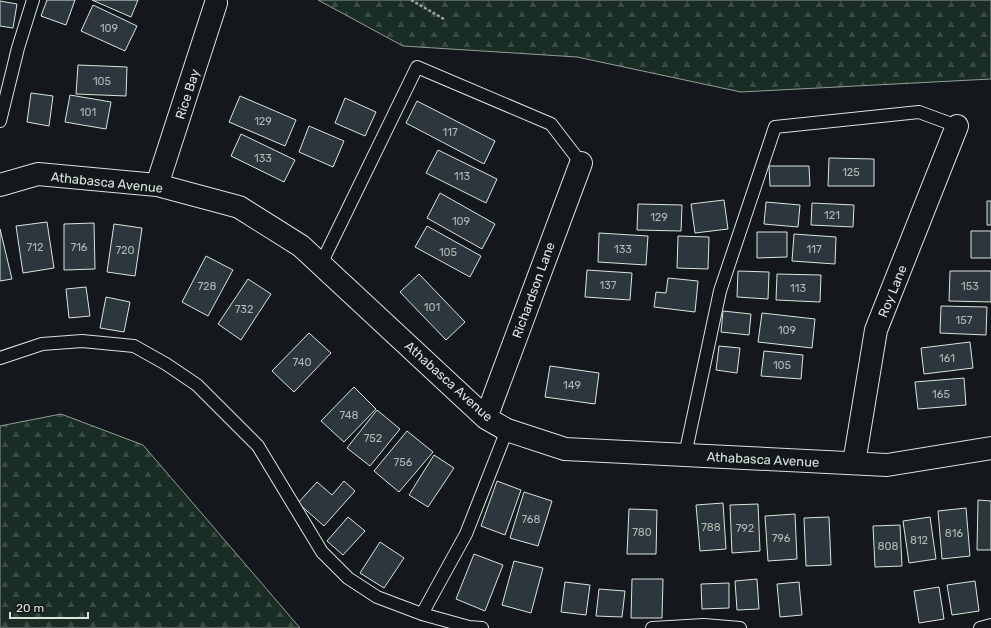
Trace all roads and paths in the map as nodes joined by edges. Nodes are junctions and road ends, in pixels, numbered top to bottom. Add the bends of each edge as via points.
1 (33, 0) edge
2 (411, 0) edge
3 (215, 1) edge
4 (444, 18) dead end
5 (0, 121) edge
6 (957, 126) joint
7 (581, 163) joint
8 (0, 185) edge
9 (157, 185) junction
10 (321, 264) junction
11 (0, 358) edge
12 (486, 418) junction
13 (507, 430) junction
14 (991, 448) edge
15 (685, 455) junction
16 (854, 463) junction
17 (422, 614) junction
18 (991, 625) edge
19 (482, 628) edge
20 (652, 628) edge
21 (740, 628) edge
22 (980, 628) edge

1 - 5 lane
2 - 4 path
3 - 9 street, Rice Bay
6 - 15 lane via 919,112 776,128 720,291
6 - 16 street, Roy Lane via 876,330
7 - 10 lane via 551,124 417,67
7 - 12 street, Richardson Lane
8 - 9 street, Athabasca Avenue via 38,174
9 - 10 street, Athabasca Avenue via 239,207 301,246
10 - 12 street, Athabasca Avenue
11 - 17 lane via 42,344 82,341 134,346 166,364 197,385 258,446 318,546 348,578 377,597
12 - 13 street, Athabasca Avenue
13 - 15 street, Athabasca Avenue via 565,449
13 - 17 lane via 466,534
14 - 16 street, Athabasca Avenue via 887,465
15 - 16 street, Athabasca Avenue
17 - 19 lane
18 - 22 lane
20 - 21 lane via 704,625

